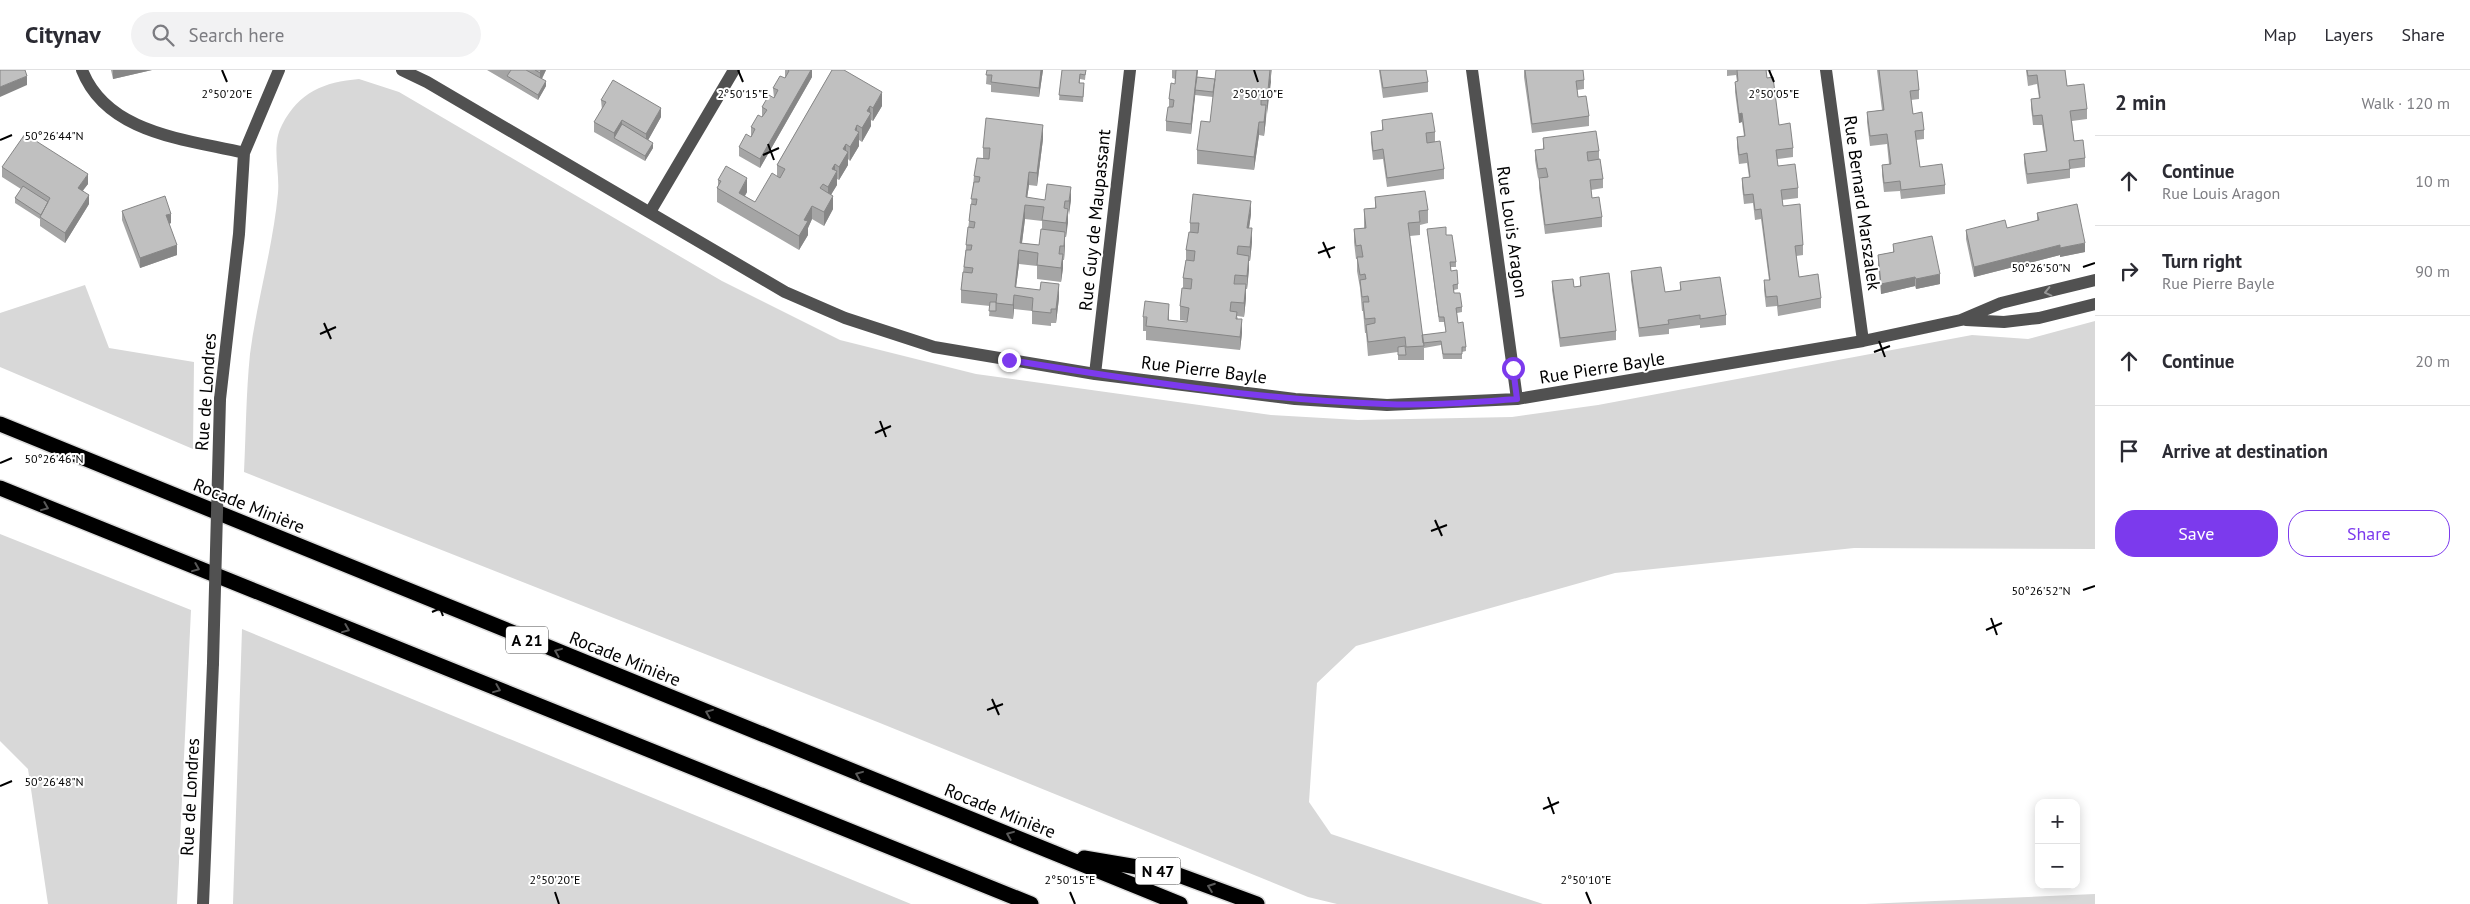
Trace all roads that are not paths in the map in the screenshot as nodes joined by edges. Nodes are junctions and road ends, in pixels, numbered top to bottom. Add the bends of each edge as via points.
1 (82, 70) edge
2 (280, 70) edge
3 (402, 70) edge
4 (734, 70) edge
5 (1130, 70) edge
6 (1472, 70) edge
7 (1826, 70) edge
8 (244, 154) junction
9 (650, 212) junction
10 (2095, 280) edge
11 (2095, 304) edge
12 (1961, 320) junction
13 (1863, 341) junction
14 (1095, 374) junction
15 (1517, 399) junction
16 (0, 424) edge
17 (0, 488) edge
18 (1055, 854) junction
19 (203, 904) edge
20 (1030, 904) edge
21 (1180, 904) edge
22 (1257, 904) edge

1 - 8 street via 100,100 122,118 148,130
2 - 8 street, Rue de Londres
3 - 9 street, Rue Pierre Bayle
4 - 9 street
5 - 14 street, Rue Guy de Maupassant
6 - 15 street, Rue Louis Aragon
7 - 13 street, Rue Bernard Marszalek
8 - 19 street, Rue de Londres, bridge via 239,234 220,399
9 - 14 street, Rue Pierre Bayle via 785,292 845,318 934,347
10 -> 12 street, Rue Pierre Bayle via 2001,303
11 - 12 street, Rue Pierre Bayle via 2039,318 2004,322
12 - 13 street, Rue Pierre Bayle
13 - 15 street, Rue Pierre Bayle
14 - 15 street, Rue Pierre Bayle via 1304,400 1387,404
18 -> 16 highway, Rocade Minière / A 21
17 -> 20 highway
18 - 21 highway, Rocade Minière / A 21
22 -> 18 highway, N 47 via 1173,873

